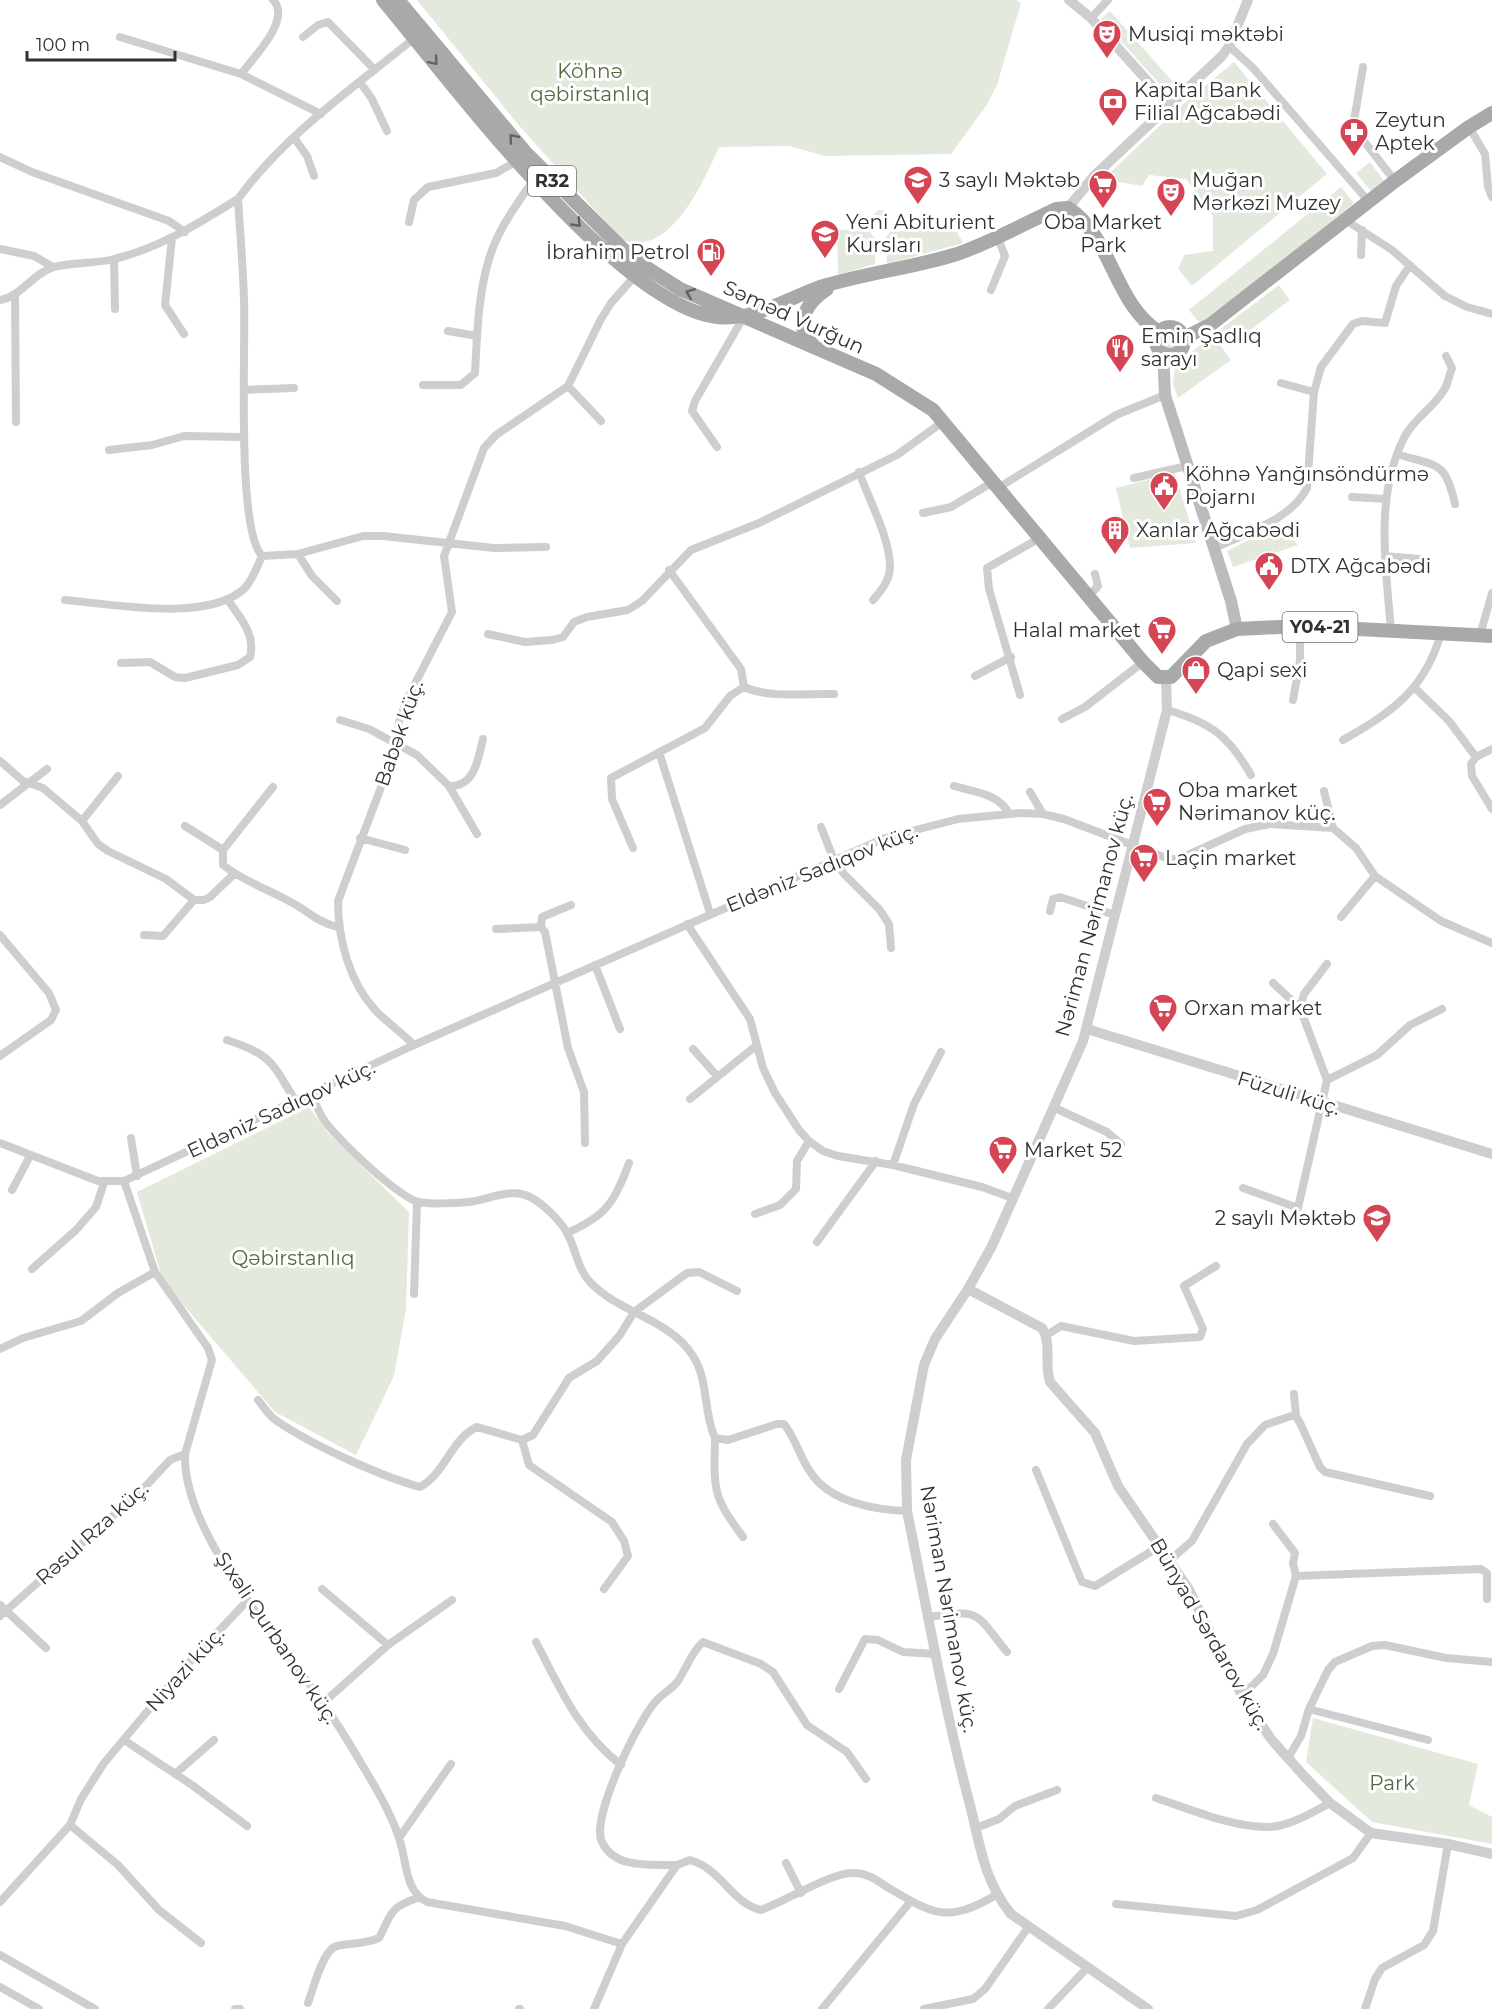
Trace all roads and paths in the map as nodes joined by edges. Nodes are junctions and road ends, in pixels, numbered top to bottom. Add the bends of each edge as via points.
1 (273, 0) edge
2 (383, 0) edge
3 (398, 0) edge
4 (1069, 0) edge
5 (1108, 0) edge
6 (1248, 0) edge
7 (1091, 18) junction
8 (419, 34) junction
9 (120, 37) dead end
10 (303, 37) dead end
11 (1229, 46) junction
12 (1363, 67) dead end
13 (375, 70) junction
14 (242, 74) junction
15 (360, 82) junction
16 (1168, 105) junction
17 (1492, 113) edge
18 (321, 114) junction
19 (1469, 127) junction
20 (387, 131) dead end
21 (295, 139) junction
22 (0, 157) edge
23 (518, 161) junction
24 (314, 176) dead end
25 (534, 179) junction
26 (1395, 182) junction
27 (1492, 196) edge
28 (238, 199) junction
29 (1370, 202) junction
30 (1068, 208) junction
31 (1347, 221) junction
32 (408, 222) dead end
33 (1362, 230) junction
34 (185, 232) junction
35 (997, 236) junction
36 (172, 238) junction
37 (0, 249) edge
38 (1361, 255) dead end
39 (114, 259) junction
40 (1410, 265) junction
41 (53, 267) junction
42 (634, 277) junction
43 (837, 283) junction
44 (991, 290) dead end
45 (15, 296) junction
46 (0, 300) edge
47 (115, 309) dead end
48 (1492, 314) edge
49 (742, 318) junction
50 (448, 331) dead end
51 (1159, 332) junction
52 (184, 334) dead end
53 (477, 336) junction
54 (1184, 338) junction
55 (818, 349) junction
56 (1163, 353) junction
57 (1446, 356) dead end
58 (1281, 382) dead end
59 (423, 385) dead end
60 (568, 386) junction
61 (294, 388) dead end
62 (244, 390) junction
63 (1314, 392) junction
64 (1166, 395) junction
65 (601, 421) dead end
66 (944, 421) junction
67 (16, 422) dead end
68 (243, 438) junction
69 (717, 447) dead end
70 (109, 450) dead end
71 (1397, 454) junction
72 (1187, 466) junction
73 (859, 472) junction
74 (1134, 478) dead end
75 (996, 485) junction
76 (1352, 497) dead end
77 (1386, 499) junction
78 (1455, 504) dead end
79 (923, 513) dead end
80 (1040, 538) junction
81 (449, 542) junction
82 (546, 547) dead end
83 (1215, 548) junction
84 (298, 554) junction
85 (262, 556) junction
86 (1385, 556) junction
87 (1420, 559) dead end
88 (669, 570) junction
89 (1095, 574) dead end
90 (1492, 593) edge
91 (1089, 596) junction
92 (65, 600) dead end
93 (228, 600) junction
94 (873, 600) dead end
95 (337, 601) dead end
96 (1300, 626) junction
97 (1237, 629) junction
98 (1391, 631) junction
99 (1441, 633) junction
100 (488, 634) dead end
101 (1486, 635) edge
102 (1011, 657) junction
103 (1143, 662) junction
104 (121, 663) dead end
105 (975, 676) dead end
106 (1166, 679) junction
107 (744, 687) junction
108 (1414, 687) junction
109 (834, 694) dead end
110 (1020, 695) dead end
111 (1293, 700) dead end
112 (1167, 710) junction
113 (1062, 719) dead end
114 (340, 720) dead end
115 (483, 739) dead end
116 (1343, 740) dead end
117 (397, 745) junction
118 (1492, 749) edge
119 (658, 752) junction
120 (1476, 757) junction
121 (0, 760) edge
122 (46, 769) dead end
123 (1251, 775) dead end
124 (118, 776) dead end
125 (28, 783) junction
126 (449, 786) junction
127 (954, 786) dead end
128 (273, 787) dead end
129 (1324, 791) dead end
130 (1030, 792) dead end
131 (0, 805) edge
132 (1492, 809) edge
133 (1009, 814) junction
134 (1043, 814) junction
135 (81, 821) junction
136 (185, 826) dead end
137 (821, 827) dead end
138 (1333, 828) junction
139 (477, 834) dead end
140 (360, 838) junction
141 (1132, 846) junction
142 (633, 849) dead end
143 (223, 850) junction
144 (405, 850) dead end
145 (834, 860) junction
146 (234, 874) junction
147 (1375, 876) junction
148 (194, 900) junction
149 (571, 905) dead end
150 (1050, 911) dead end
151 (710, 914) junction
152 (1115, 915) junction
153 (1341, 917) dead end
154 (687, 924) junction
155 (338, 927) junction
156 (541, 927) junction
157 (496, 929) dead end
158 (0, 935) edge
159 (144, 936) dead end
160 (1492, 943) edge
161 (891, 948) dead end
162 (1327, 964) dead end
163 (595, 965) junction
164 (557, 982) junction
165 (1273, 983) dead end
166 (1300, 1008) junction
167 (1442, 1009) dead end
168 (620, 1029) dead end
169 (1087, 1029) junction
170 (227, 1040) dead end
171 (414, 1045) junction
172 (757, 1045) junction
173 (693, 1049) dead end
174 (941, 1052) dead end
175 (0, 1056) edge
176 (717, 1076) junction
177 (1327, 1080) junction
178 (311, 1095) junction
179 (690, 1099) dead end
180 (296, 1102) junction
181 (1321, 1103) junction
182 (1055, 1108) junction
183 (130, 1138) dead end
184 (810, 1141) junction
185 (0, 1143) edge
186 (585, 1143) dead end
187 (1121, 1144) dead end
188 (1492, 1154) edge
189 (30, 1156) junction
190 (876, 1161) junction
191 (629, 1163) dead end
192 (893, 1165) junction
193 (137, 1176) junction
194 (124, 1181) junction
195 (104, 1183) junction
196 (1243, 1188) dead end
197 (12, 1190) dead end
198 (1012, 1198) junction
199 (417, 1203) junction
200 (755, 1214) dead end
201 (567, 1233) junction
202 (817, 1242) dead end
203 (1216, 1266) dead end
204 (32, 1269) dead end
205 (154, 1272) junction
206 (968, 1289) junction
207 (737, 1291) dead end
208 (414, 1294) dead end
209 (634, 1312) junction
210 (1047, 1335) junction
211 (0, 1349) edge
212 (1294, 1394) dead end
213 (258, 1400) dead end
214 (1296, 1416) junction
215 (716, 1438) junction
216 (522, 1440) junction
217 (185, 1454) junction
218 (1036, 1470) dead end
219 (1430, 1496) dead end
220 (907, 1511) junction
221 (1273, 1524) dead end
222 (744, 1537) dead end
223 (1160, 1546) junction
224 (1170, 1560) junction
225 (1296, 1576) junction
226 (322, 1589) dead end
227 (604, 1589) dead end
228 (1487, 1599) dead end
229 (248, 1600) junction
230 (452, 1600) dead end
231 (2, 1610) edge
232 (929, 1617) junction
233 (536, 1642) dead end
234 (388, 1645) junction
235 (46, 1648) dead end
236 (1007, 1652) dead end
237 (936, 1654) junction
238 (1492, 1662) edge
239 (839, 1689) dead end
240 (1242, 1696) junction
241 (323, 1703) junction
242 (1310, 1709) junction
243 (124, 1740) junction
244 (214, 1740) dead end
245 (1428, 1740) dead end
246 (1288, 1758) junction
247 (452, 1764) dead end
248 (621, 1765) junction
249 (175, 1774) junction
250 (866, 1779) dead end
251 (1057, 1790) dead end
252 (1156, 1798) dead end
253 (1330, 1803) junction
254 (69, 1825) junction
255 (247, 1826) dead end
256 (976, 1828) junction
257 (1371, 1833) junction
258 (399, 1838) junction
259 (1448, 1844) junction
260 (1492, 1854) edge
261 (786, 1863) dead end
262 (677, 1865) junction
263 (801, 1893) junction
264 (996, 1895) junction
265 (417, 1898) junction
266 (911, 1901) junction
267 (0, 1902) edge
268 (1116, 1904) dead end
269 (1029, 1926) junction
270 (201, 1943) dead end
271 (622, 1944) junction
272 (0, 1955) edge
273 (1088, 1967) junction
274 (0, 1987) edge
275 (308, 2003) dead end
276 (39, 2009) edge
277 (95, 2009) edge
278 (594, 2009) edge
279 (822, 2009) edge
280 (924, 2009) edge
281 (1048, 2009) edge
282 (1148, 2009) edge
283 (1365, 2009) edge

1 - 14 street via 280,12 278,23
2 - 8 main road, Səməd Vurğun / R32
3 - 8 main road, Səməd Vurğun / R32
4 - 7 street
5 - 7 street
6 - 11 street
7 - 16 street
8 - 13 street
8 -> 23 main road, Səməd Vurğun / R32
49 -> 8 main road, Səməd Vurğun / R32 via 722,305 665,281 621,249 533,161
9 - 14 street
10 - 13 street via 328,22
11 - 16 street via 1215,64
11 - 29 street via 1253,68
12 - 26 street via 1353,127
13 - 15 street
14 - 18 street
15 - 18 street
15 - 20 street
16 - 30 street via 1089,181
17 - 19 main road
18 - 21 street
19 - 26 main road
19 - 27 street via 1485,154
21 - 24 street
21 - 28 street via 260,171
22 - 34 street via 169,221
23 - 25 main road, Səməd Vurğun / R32
23 - 32 street via 496,173 428,188 414,200
25 -> 42 main road, Səməd Vurğun / R32
25 - 53 street via 507,220 489,258
26 - 29 main road
28 - 34 street
28 - 62 street
29 - 31 main road
30 - 35 main road via 1056,209
30 - 51 main road via 1088,226 1140,316
31 - 33 street
31 - 54 main road via 1210,325
33 - 38 street
33 - 40 street
34 - 36 street
35 - 43 main road via 939,259
35 - 44 street via 1005,256
36 - 39 street
36 - 52 street via 165,305
37 - 41 street via 34,256
39 - 41 street
39 - 47 street
40 - 48 street via 1445,296
40 - 63 street via 1401,274 1385,323 1353,324 1321,367
41 - 45 street via 31,280
42 - 49 main road, Səməd Vurğun via 700,313
42 - 60 street via 606,311
43 - 49 main road
43 - 55 main road via 813,299 803,315 803,333
45 - 46 street
45 - 67 street
49 - 55 main road, Səməd Vurğun
49 - 69 street via 692,411
50 - 53 street
51 - 54 main road via 1173,327
51 - 56 main road via 1157,346
53 - 59 street via 475,373 468,381 461,385
54 - 56 main road via 1183,347 1176,354
55 - 66 main road, Səməd Vurğun via 876,374 916,398
56 - 64 main road
57 - 71 street via 1452,368 1444,390 1406,434
58 - 63 street
60 - 65 street
60 - 81 street, Babək küç. via 484,447
61 - 62 street
62 - 68 street
63 - 83 street via 1307,488 1300,502 1288,512
64 - 72 main road
64 - 75 street via 1107,420
66 - 73 street via 897,455
66 - 75 main road, Səməd Vurğun
68 - 70 street via 184,436
68 - 85 street via 253,541
71 - 77 street
71 - 78 street via 1442,469 1449,477
72 - 74 street
72 - 83 main road
73 - 88 street via 759,523 691,550
73 - 94 street via 886,542 890,567 883,590
75 - 79 street via 951,507
75 - 80 main road, Səməd Vurğun
76 - 77 street
77 - 86 street
80 - 91 main road, Səməd Vurğun
80 - 102 street via 987,568 989,589
81 - 82 street via 494,548
81 - 84 street via 363,536
81 - 117 street, Babək küç. via 444,570 452,595 452,612 406,699
83 - 97 main road
84 - 85 street
84 - 95 street via 312,576
85 - 93 street via 245,588
86 - 87 street
86 - 98 street
88 - 100 street via 642,601 628,610 587,616 574,622 563,637 525,642
88 - 107 street via 741,669
89 - 91 street via 1098,586
90 - 101 street
91 - 103 main road, Səməd Vurğun
92 - 93 street via 157,608 210,606
93 - 104 street via 250,634 252,647 249,657 238,665 185,678 175,677 150,662
96 - 97 main road, Y04-21
96 - 98 main road, Y04-21
96 - 111 street via 1300,661
97 - 106 main road, Y04-21 via 1206,641
98 - 99 main road, Y04-21
99 - 101 main road, Y04-21
99 - 108 street via 1434,658
102 - 105 street
102 - 110 street
103 - 106 main road, Səməd Vurğun via 1158,677
103 - 113 street via 1085,707
106 - 112 street, Nəriman Nərimanov küç.
107 - 109 street via 756,692
107 - 119 street via 730,696 705,728
108 - 116 street via 1385,716
108 - 120 street via 1449,721
112 - 123 street via 1211,726 1237,750
112 - 141 street, Nəriman Nərimanov küç.
114 - 117 street via 369,729
115 - 126 street via 475,772 457,786
117 - 126 street via 426,761
117 - 140 street, Babək küç.
118 - 120 street
119 - 142 street via 611,778 612,799
119 - 151 street
120 - 132 street via 1471,764 1472,776
121 - 125 street
122 - 125 street
124 - 135 street
125 - 131 street
125 - 135 street via 43,788
126 - 139 street
127 - 133 street via 1004,802
128 - 143 street
129 - 138 street
130 - 134 street
133 - 134 street, Eldəniz Sadıqov küç.
133 - 145 street, Eldəniz Sadıqov küç. via 928,825
134 - 141 street, Eldəniz Sadıqov küç.
135 - 148 street via 108,851 166,879
136 - 143 street
137 - 145 street
138 - 141 street, Eldəniz Sadıqov küç. via 1270,824 1245,829 1179,860
138 - 147 street via 1356,848
140 - 144 street
140 - 155 street, Babək küç. via 338,902
141 - 152 street, Nəriman Nərimanov küç.
143 - 146 street via 223,865
145 - 151 street, Eldəniz Sadıqov küç.
145 - 161 street via 889,924
146 - 148 street via 210,897
146 - 155 street
147 - 153 street
147 - 160 street via 1441,921
148 - 159 street via 163,936
149 - 156 street via 542,917
150 - 152 street via 1053,899 1060,897
151 - 154 street, Eldəniz Sadıqov küç.
152 - 169 street, Nəriman Nərimanov küç.
154 - 163 street, Eldəniz Sadıqov küç.
154 - 172 street via 745,1011
155 - 171 street, Babək küç. via 361,993
156 - 157 street
156 - 164 street
158 - 175 street via 49,993 56,1010 51,1020
162 - 166 street via 1304,994
163 - 164 street, Eldəniz Sadıqov küç.
163 - 168 street
164 - 171 street, Eldəniz Sadıqov küç.
164 - 186 street via 568,1048 584,1092
165 - 166 street
166 - 177 street
167 - 177 street via 1410,1025 1377,1055
169 - 181 street, Füzuli küç.
169 - 182 street, Nəriman Nərimanov küç.
170 - 180 street via 268,1058
171 - 178 street, Eldəniz Sadıqov küç.
172 - 176 street
172 - 184 street via 776,1093
173 - 176 street
174 - 192 street via 914,1104
176 - 179 street
177 - 181 street
178 - 180 street, Eldəniz Sadıqov küç.
178 - 199 street via 325,1122 396,1189
180 - 193 street, Eldəniz Sadıqov küç.
181 - 188 street, Füzuli küç.
181 - 196 street via 1299,1208
182 - 187 street via 1107,1132
182 - 198 street, Nəriman Nərimanov küç.
183 - 193 street
184 - 190 street via 838,1156
184 - 200 street via 797,1161 796,1189 780,1205
185 - 189 street, Eldəniz Sadıqov küç.
189 - 195 street, Eldəniz Sadıqov küç.
189 - 197 street
190 - 192 street
190 - 202 street
191 - 201 street via 617,1195 602,1213
192 - 198 street
193 - 194 street, Eldəniz Sadıqov küç.
194 - 195 street, Eldəniz Sadıqov küç.
194 - 205 street, Şıxəli Qurbanov küç.
195 - 204 street via 96,1207
198 - 206 street, Nəriman Nərimanov küç.
199 - 201 street via 471,1202 510,1193 530,1196
199 - 208 street
201 - 209 street via 588,1280 605,1296
203 - 210 street via 1184,1286 1203,1329 1200,1337 1134,1341 1061,1326
205 - 211 street via 81,1321
205 - 217 street, Şıxəli Qurbanov küç. via 208,1348 212,1360
206 - 210 street via 1036,1323
206 - 220 street, Nəriman Nərimanov küç. via 935,1339 924,1365 906,1460
207 - 209 street via 699,1272 687,1273
209 - 215 street via 666,1330 692,1353 703,1377
209 - 216 street via 597,1360 569,1378 533,1435
210 - 223 street, Bünyad Sərdarov küç. via 1050,1382 1095,1433 1118,1486
212 - 214 street
213 - 216 street via 275,1420 304,1436 420,1487 430,1482 462,1438 477,1427
214 - 219 street via 1325,1472
214 - 224 street via 1265,1425 1247,1444 1192,1541
215 - 220 street via 728,1440 784,1424 820,1485 865,1506
215 - 222 street via 716,1496
216 - 227 street via 529,1464 612,1522 624,1541 628,1556
217 - 229 street, Şıxəli Qurbanov küç. via 185,1468 198,1512
217 - 231 street, Rəsul Rza küç. via 170,1460 142,1490
218 - 223 street via 1083,1582 1095,1586
220 - 232 street, Nəriman Nərimanov küç.
221 - 225 street via 1294,1553
223 - 224 street, Bünyad Sərdarov küç.
224 - 240 street, Bünyad Sərdarov küç.
225 - 228 street via 1480,1569 1487,1573
225 - 240 street via 1274,1654 1263,1675
226 - 234 street
229 - 241 street, Şıxəli Qurbanov küç.
229 - 243 street, Niyazi küç.
230 - 234 street
231 - 235 street
232 - 236 street via 965,1611 977,1615
232 - 237 street, Nəriman Nərimanov küç.
233 - 248 street via 577,1720 598,1746
234 - 241 street
237 - 239 street via 903,1652 878,1640 865,1639
237 - 256 street, Nəriman Nərimanov küç. via 953,1742
238 - 242 street via 1372,1646 1335,1662
240 - 246 street, Bünyad Sərdarov küç.
241 - 258 street, Şıxəli Qurbanov küç. via 378,1792
242 - 245 street
242 - 246 street
243 - 249 street
243 - 254 street, Niyazi küç. via 81,1798
244 - 249 street
246 - 253 street, Bünyad Sərdarov küç.
247 - 258 street
248 - 250 street via 658,1699 674,1687 699,1644 707,1641 773,1672 807,1725 847,1752
248 - 262 street via 602,1809 602,1842 614,1856 627,1863
249 - 255 street
251 - 256 street via 1015,1806 999,1819
252 - 253 street via 1234,1823 1267,1827 1301,1819
253 - 257 street, Bünyad Sərdarov küç.
254 - 267 street, Niyazi küç.
254 - 270 street via 118,1865 159,1910
256 - 264 street, Nəriman Nərimanov küç.
257 - 259 street, Bünyad Sərdarov küç.
257 - 268 street via 1353,1858 1257,1910 1236,1916
258 - 265 street, Şıxəli Qurbanov küç.
259 - 260 street, Bünyad Sərdarov küç.
259 - 283 street via 1433,1930 1424,1945 1382,1968
261 - 263 street
262 - 263 street via 690,1860 703,1863 752,1908 761,1910
262 - 271 street
263 - 266 street via 846,1872 869,1876
264 - 266 street via 969,1911 950,1914
264 - 269 street, Nəriman Nərimanov küç. via 1011,1914
265 - 271 street via 565,1926
265 - 275 street via 390,1912 379,1938 334,1946 327,1953
266 - 279 street
269 - 273 street, Nəriman Nərimanov küç.
269 - 280 street via 985,1989 973,1999
271 - 278 street
272 - 277 street
273 - 281 street
273 - 282 street, Nəriman Nərimanov küç.
274 - 276 street

